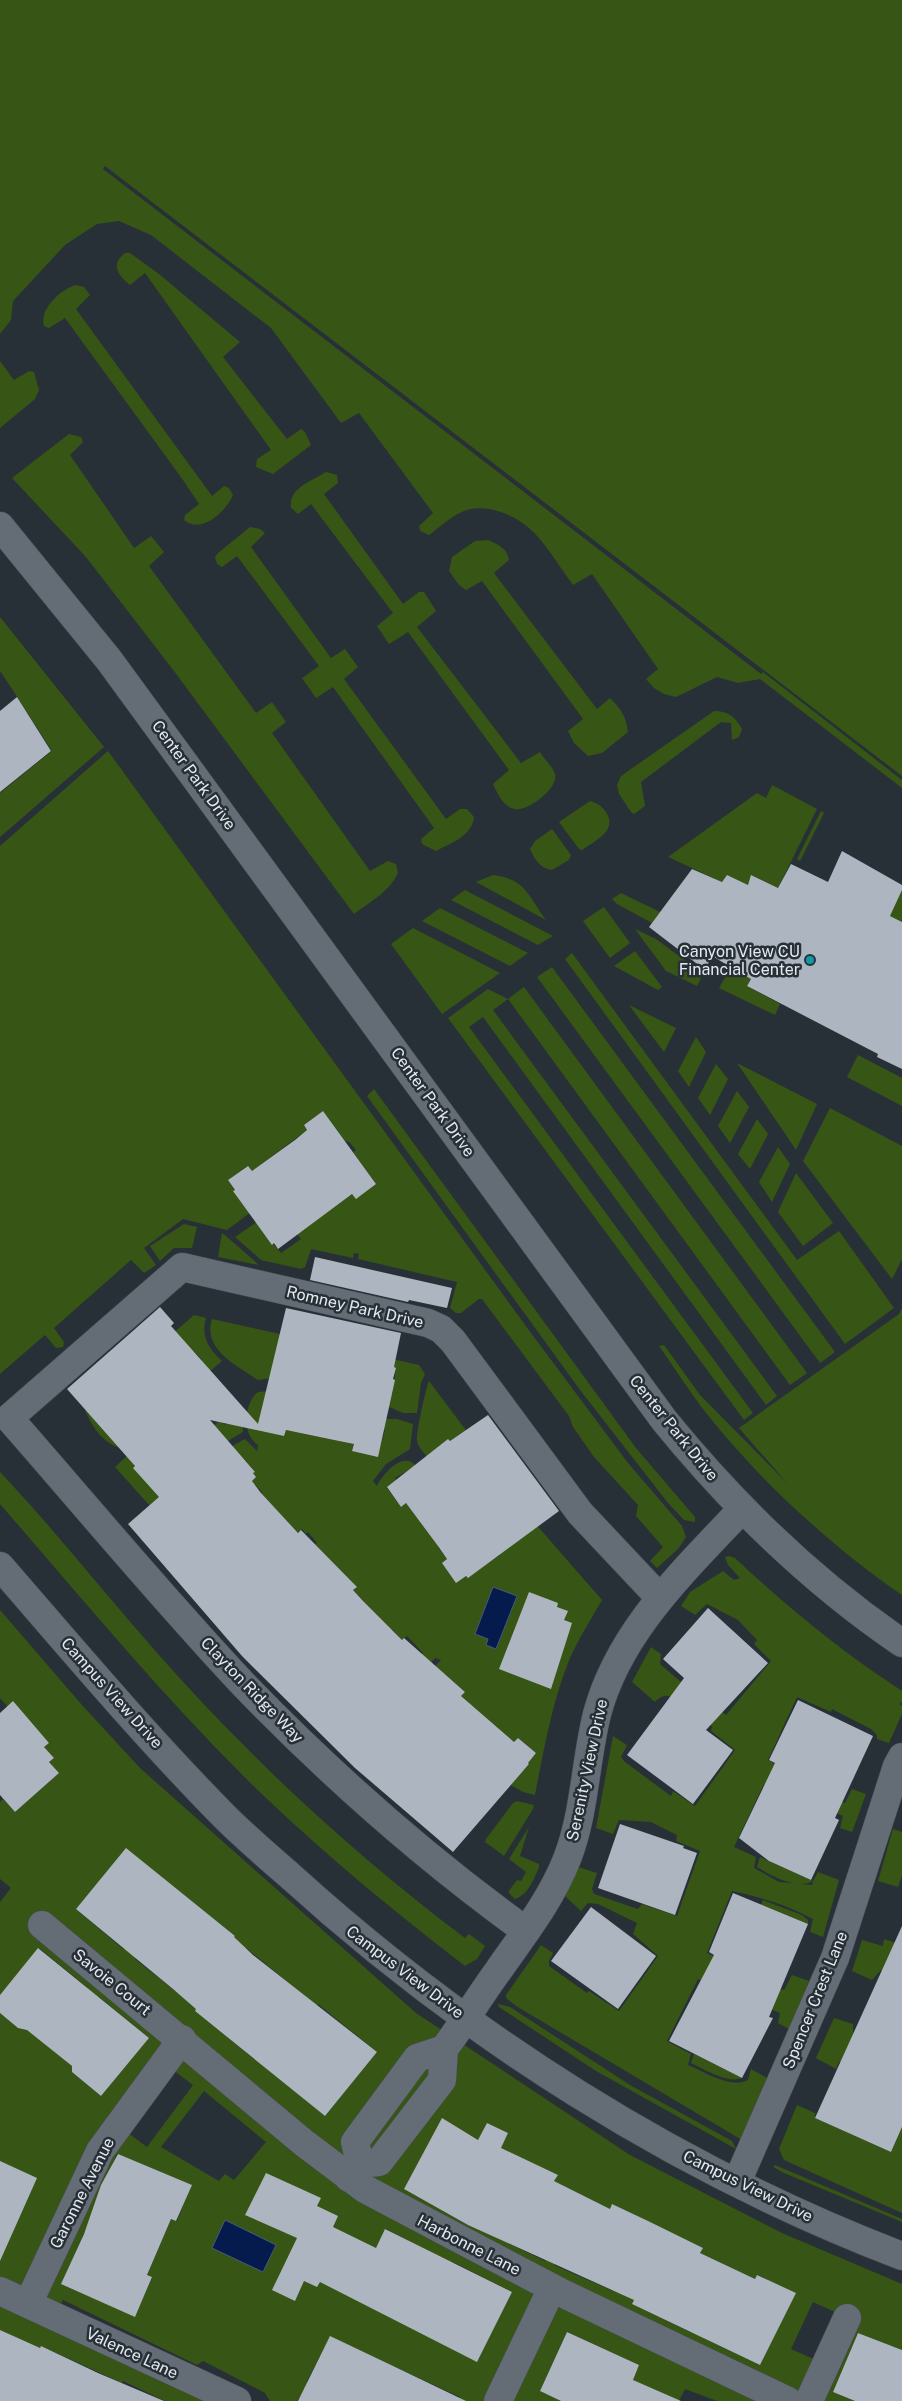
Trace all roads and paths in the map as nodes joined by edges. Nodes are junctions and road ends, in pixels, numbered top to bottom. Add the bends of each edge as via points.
1 (0, 526) edge
2 (9, 1418) joint
3 (742, 1509) junction
4 (0, 1566) edge
5 (660, 1598) junction
6 (902, 1643) edge
7 (902, 1757) edge
8 (42, 1925) dead end
9 (526, 1931) junction
10 (466, 2018) junction
11 (182, 2039) junction
12 (355, 2171) junction
13 (737, 2182) junction
14 (902, 2256) edge
15 (552, 2288) junction
16 (0, 2291) edge
17 (28, 2304) junction
18 (847, 2318) dead end
19 (237, 2401) edge
20 (498, 2401) edge
21 (788, 2401) edge
22 (809, 2401) edge

1 - 3 street, Center Park Drive via 121,675 664,1420
2 - 5 street, Romney Park Drive via 182,1267 428,1323 441,1329 453,1341 580,1513
2 - 9 street, Clayton Ridge Way via 206,1643 290,1730 412,1842
3 - 5 street, Serenity View Drive
3 - 6 street, Center Park Drive via 812,1575
4 - 10 street, Campus View Drive via 131,1716 225,1817 337,1919
5 - 9 street, Serenity View Drive via 625,1647 605,1689 594,1726 578,1818 567,1859 544,1906
7 - 13 street, Spencer Crest Lane via 835,1958
8 - 11 street, Savoie Court
9 - 10 street, Serenity View Drive
10 - 12 street, Serenity View Drive via 444,2050 442,2080 379,2162
10 - 13 street, Campus View Drive via 608,2112
11 - 12 street, Harbonne Lane via 304,2143
11 - 17 street, Garonne Avenue via 100,2151
12 - 15 street, Harbonne Lane via 392,2204
13 - 14 street, Campus View Drive via 830,2227
15 - 20 street
15 - 21 street, Harbonne Lane
16 - 17 street, Valence Lane
17 - 19 street, Valence Lane
18 - 22 street

